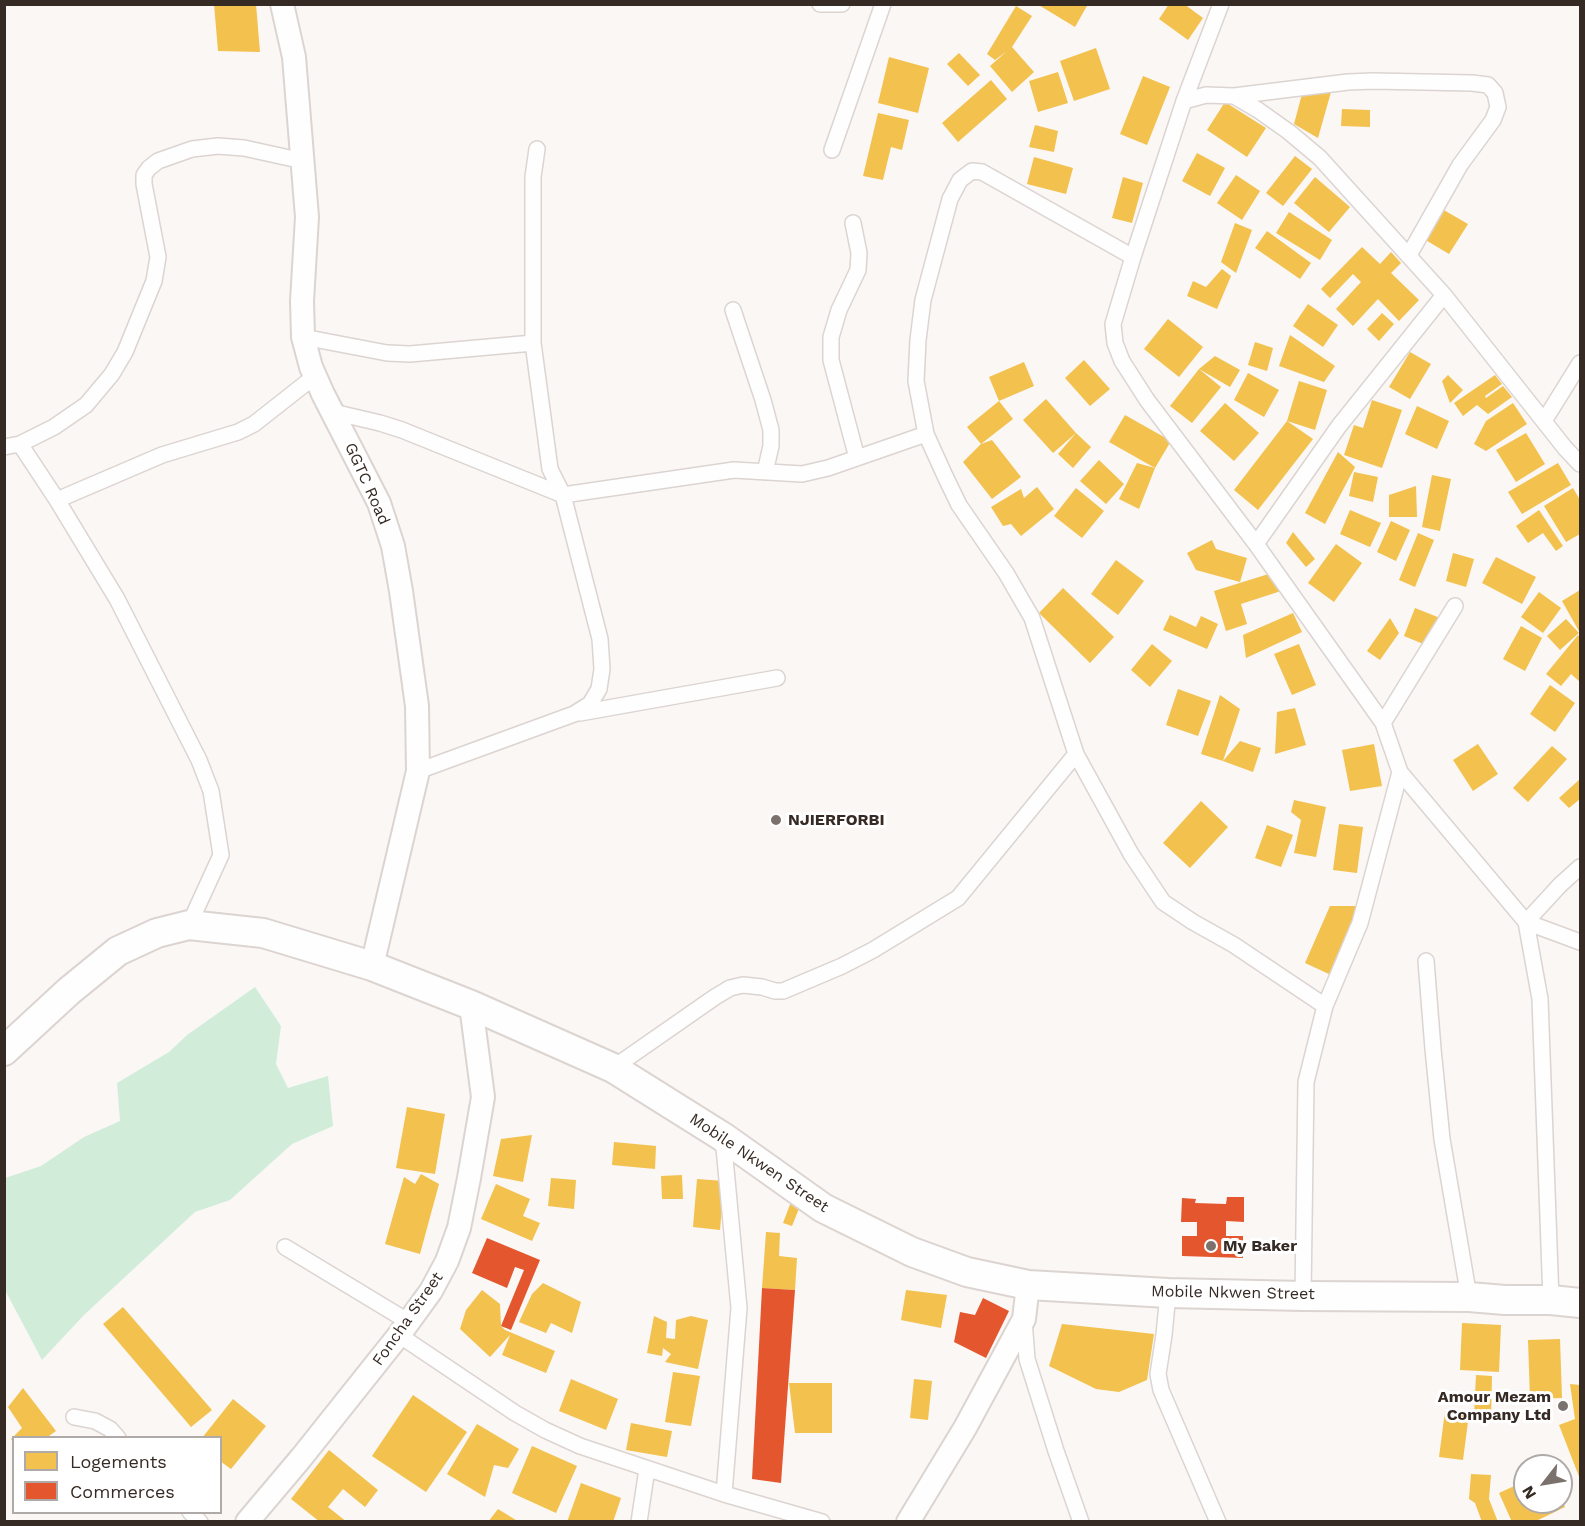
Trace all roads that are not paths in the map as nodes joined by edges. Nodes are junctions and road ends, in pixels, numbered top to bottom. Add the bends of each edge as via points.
1 (282, 4) edge
2 (820, 4) edge
3 (842, 4) edge
4 (883, 4) edge
5 (1221, 4) edge
6 (1234, 96) junction
7 (1184, 100) junction
8 (537, 148) dead end
9 (832, 150) dead end
10 (303, 161) junction
11 (853, 223) dead end
12 (1409, 255) junction
13 (1133, 257) junction
14 (1444, 295) junction
15 (733, 310) dead end
16 (303, 337) junction
17 (533, 343) junction
18 (1581, 363) edge
19 (315, 376) junction
20 (333, 412) junction
21 (1544, 421) junction
22 (926, 434) junction
23 (9, 444) edge
24 (858, 458) junction
25 (1581, 464) edge
26 (765, 472) junction
27 (563, 495) junction
28 (57, 500) junction
29 (1256, 544) junction
30 (1455, 606) dead end
31 (777, 678) dead end
32 (574, 714) junction
33 (1383, 723) junction
34 (1076, 754) junction
35 (418, 771) junction
36 (1400, 772) junction
37 (1581, 867) edge
38 (1526, 922) junction
39 (189, 925) junction
40 (1581, 942) edge
41 (1426, 961) dead end
42 (372, 966) junction
43 (471, 1005) junction
44 (1325, 1005) junction
45 (4, 1051) edge
46 (612, 1068) junction
47 (723, 1137) junction
48 (285, 1247) dead end
49 (1028, 1285) junction
50 (1168, 1293) junction
51 (1303, 1296) junction
52 (1468, 1297) junction
53 (1551, 1300) junction
54 (1581, 1304) edge
55 (1024, 1319) junction
56 (404, 1329) junction
57 (74, 1417) dead end
58 (117, 1436) edge
59 (647, 1469) junction
60 (724, 1494) junction
61 (247, 1521) edge
62 (639, 1521) edge
63 (822, 1521) edge
64 (908, 1521) edge
65 (1081, 1521) edge
66 (1218, 1521) edge

1 - 10 street, GGTC Road via 294,57
2 - 3 street
4 - 9 street
5 - 7 street
6 - 7 street via 1206,95
6 - 12 street via 1320,158
6 - 12 street via 1348,82 1488,85 1495,93 1498,107 1493,120 1460,165
7 - 13 street
8 - 17 street via 533,177
10 - 16 street, GGTC Road via 307,217
10 - 23 street via 218,146 192,149 149,168 144,184 158,257 154,281 125,352 86,405 54,427
11 - 24 street via 858,270 839,310 831,337 831,360
12 - 14 street
13 - 22 street via 982,172 972,171 960,180 950,198 923,300 916,381
13 - 29 street via 1113,324 1122,361
14 - 21 street
14 - 29 street via 1340,426
15 - 26 street via 771,430
16 - 17 street via 387,354
16 - 19 street, GGTC Road
17 - 27 street via 550,470
18 - 21 street
19 - 20 street, GGTC Road
19 - 28 street via 238,432 162,455
20 - 27 street via 402,429
20 - 35 street, GGTC Road via 379,502 393,546 417,706
21 - 25 street
22 - 24 street
22 - 34 street via 959,505 1032,618
23 - 28 street
24 - 26 street via 802,474
26 - 27 street via 734,470
27 - 32 street via 600,639 602,669 599,690 590,704
28 - 39 street via 117,599 211,791 221,855
29 - 33 street
30 - 33 street
31 - 32 street
32 - 35 street
33 - 36 street
34 - 44 street via 1131,854 1163,902
34 - 46 street via 958,898 873,950 783,991 730,988
35 - 42 street, GGTC Road
36 - 38 street
36 - 44 street via 1360,923
37 - 38 street
38 - 40 street
38 - 53 street via 1540,999
39 - 42 highway, Mobile Nkwen Street via 263,933
39 - 45 highway, Mobile Nkwen Street via 157,933 118,951
41 - 52 street via 1442,1139
42 - 43 highway, Mobile Nkwen Street
43 - 46 highway, Mobile Nkwen Street
43 - 56 street, Foncha Street via 483,1097 459,1228 447,1261
44 - 51 street via 1306,1082
46 - 47 highway, Mobile Nkwen Street
47 - 49 highway, Mobile Nkwen Street via 823,1208 912,1252 967,1272
47 - 60 street via 739,1308
48 - 56 street
49 - 50 highway, Mobile Nkwen Street
49 - 55 street
50 - 51 highway, Mobile Nkwen Street
50 - 66 street via 1158,1374 1161,1390
51 - 52 highway, Mobile Nkwen Street
52 - 53 highway, Mobile Nkwen Street
53 - 54 highway, Mobile Nkwen Street
55 - 64 street
55 - 65 street via 1027,1359
56 - 59 street via 514,1413 580,1446
56 - 61 street, Foncha Street
57 - 58 street via 95,1421
59 - 60 street
59 - 62 street
60 - 63 street

